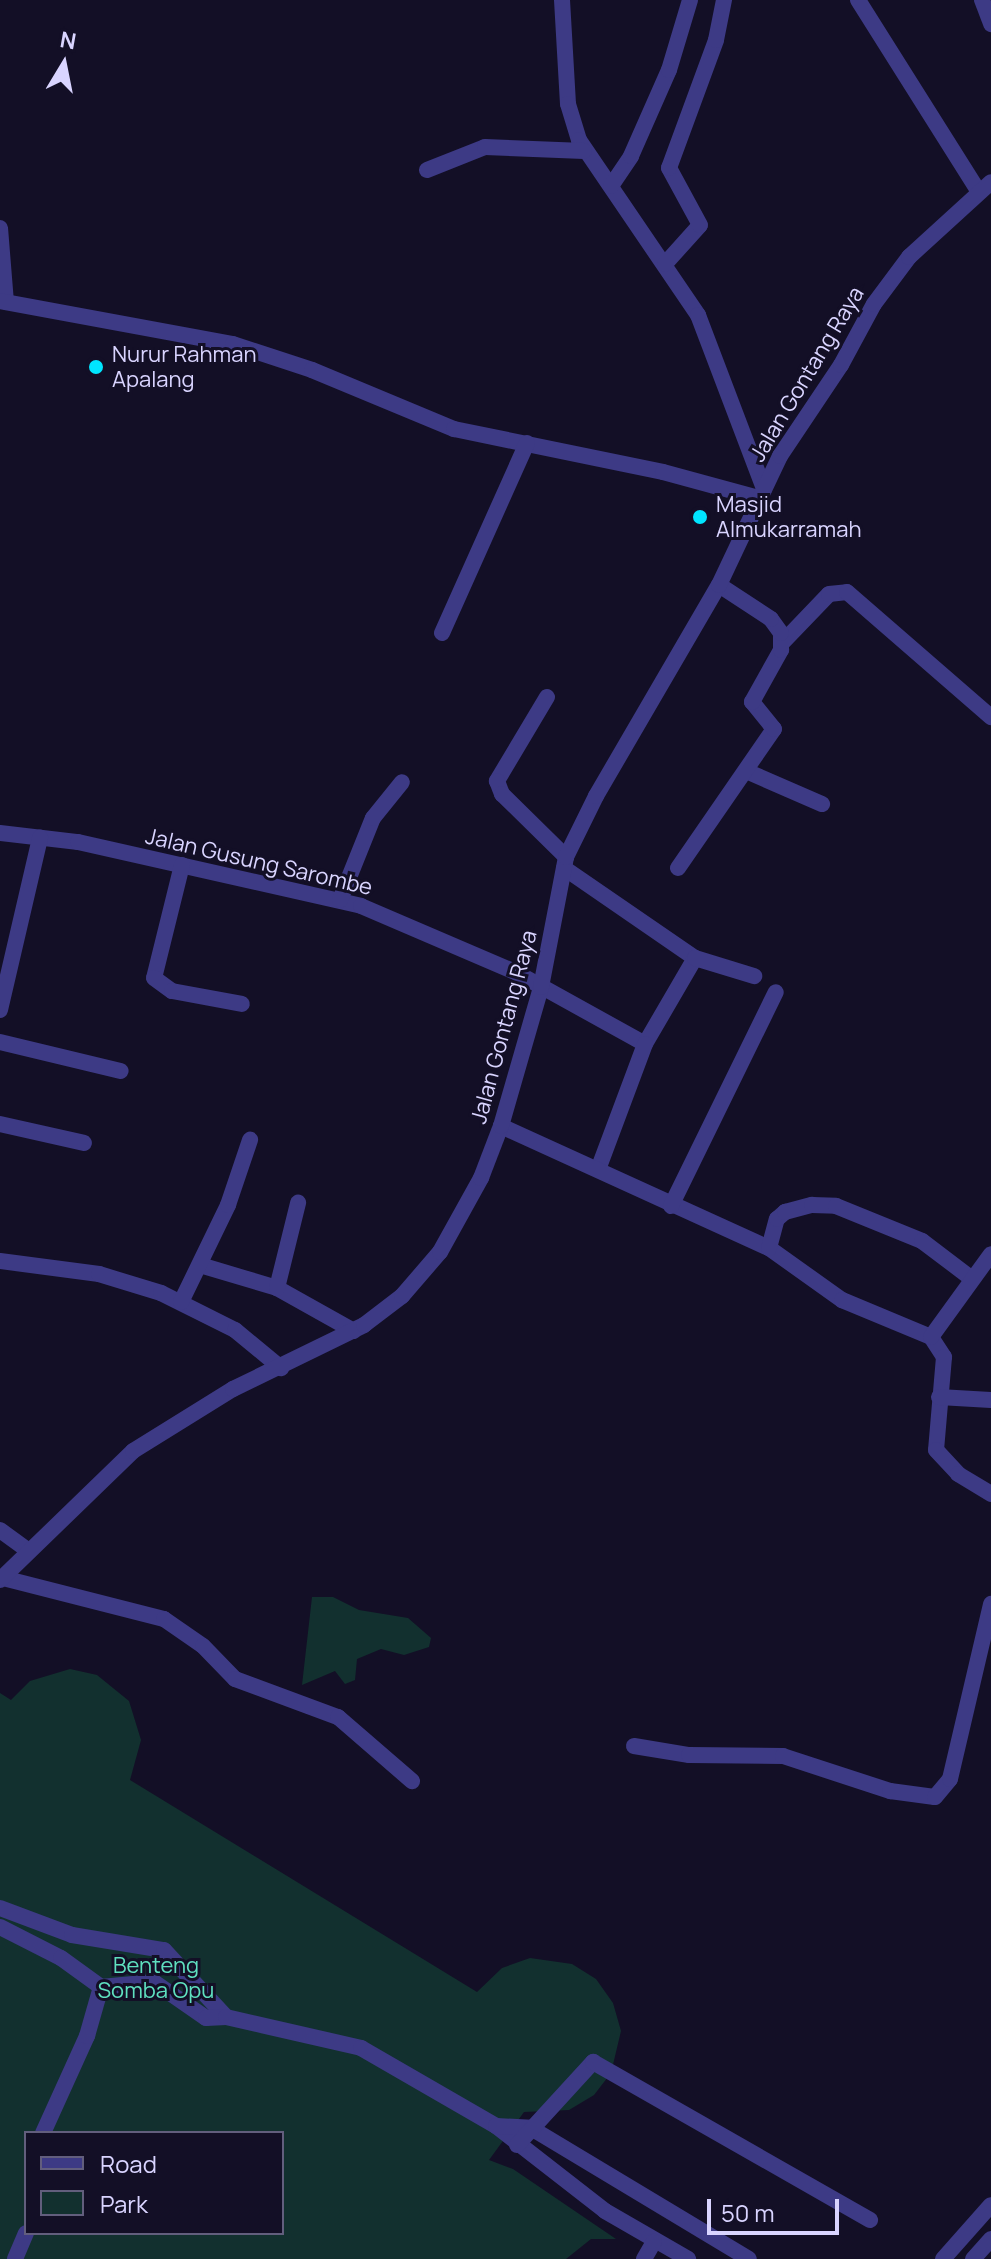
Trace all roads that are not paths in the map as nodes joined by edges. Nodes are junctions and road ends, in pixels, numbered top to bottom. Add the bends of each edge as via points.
1 (562, 0) edge
2 (690, 0) edge
3 (724, 0) edge
4 (858, 0) edge
5 (982, 0) edge
6 (991, 24) edge
7 (584, 151) junction
8 (427, 170) dead end
9 (611, 186) junction
10 (985, 187) edge
11 (0, 228) edge
12 (665, 264) junction
13 (3, 302) edge
14 (527, 443) junction
15 (762, 494) junction
16 (719, 585) junction
17 (442, 633) dead end
18 (783, 642) junction
19 (547, 697) dead end
20 (991, 717) edge
21 (746, 771) junction
22 (402, 782) dead end
23 (822, 804) dead end
24 (0, 833) edge
25 (40, 838) junction
26 (565, 862) junction
27 (182, 865) junction
28 (678, 868) dead end
29 (340, 900) junction
30 (695, 958) junction
31 (754, 976) dead end
32 (541, 987) junction
33 (776, 992) dead end
34 (242, 1004) dead end
35 (0, 1010) edge
36 (0, 1042) edge
37 (645, 1044) junction
38 (121, 1071) dead end
39 (0, 1124) edge
40 (501, 1126) junction
41 (250, 1140) dead end
42 (84, 1143) dead end
43 (598, 1170) junction
44 (298, 1203) dead end
45 (671, 1206) junction
46 (769, 1248) junction
47 (991, 1254) edge
48 (0, 1261) edge
49 (200, 1265) junction
50 (971, 1278) junction
51 (277, 1288) junction
52 (181, 1302) junction
53 (354, 1331) junction
54 (931, 1337) junction
55 (281, 1368) junction
56 (939, 1397) junction
57 (991, 1400) edge
58 (991, 1494) edge
59 (0, 1530) edge
60 (29, 1551) junction
61 (1, 1579) edge
62 (991, 1604) edge
63 (634, 1746) dead end
64 (412, 1781) dead end
65 (0, 1908) edge
66 (0, 1927) edge
67 (101, 1987) junction
68 (226, 2017) junction
69 (496, 2126) junction
70 (531, 2128) junction
71 (44, 2131) edge
72 (517, 2145) junction
73 (991, 2205) edge
74 (870, 2220) dead end
75 (25, 2235) edge
76 (991, 2239) edge
77 (654, 2242) junction
78 (15, 2259) edge
79 (644, 2259) edge
80 (688, 2259) edge
81 (749, 2259) edge
82 (943, 2259) edge
83 (973, 2259) edge

1 - 7 street via 568,104
2 - 9 street via 657,97
3 - 12 street via 716,40 669,163 700,225
4 - 10 street
5 - 6 street
7 - 8 street via 485,147
7 - 9 street
9 - 12 street
10 - 15 street, Jalan Gontang Raya via 927,238 888,283
11 - 13 street
12 - 15 street via 711,344
13 - 14 street via 233,344 312,370 454,429
14 - 15 street
14 - 17 street
15 - 16 street, Jalan Gontang Raya
16 - 18 street via 777,624
16 - 26 street, Jalan Gontang Raya
18 - 20 street via 829,594 847,592
18 - 21 street via 752,702 774,729 772,736
19 - 26 street via 497,781 502,794
21 - 23 street
21 - 28 street
22 - 29 street via 373,818
24 - 25 street, Jalan Gusung Sarombe
25 - 27 street, Jalan Gusung Sarombe
25 - 35 street
26 - 30 street
26 - 32 street, Jalan Gontang Raya
27 - 29 street, Jalan Gusung Sarombe
27 - 34 street via 154,978 172,991
29 - 32 street, Jalan Gusung Sarombe via 472,952
30 - 31 street
30 - 37 street
32 - 37 street, Jalan Gusung Sarombe
32 - 40 street, Jalan Gontang Raya
33 - 45 street
36 - 38 street
37 - 43 street
39 - 42 street
40 - 43 street
40 - 53 street, Jalan Gontang Raya via 481,1178 440,1252 402,1296
41 - 49 street
43 - 45 street
44 - 51 street
45 - 46 street
46 - 50 street via 781,1215 826,1204 922,1241
46 - 54 street via 842,1300
47 - 50 street
48 - 52 street via 99,1274
49 - 51 street
49 - 52 street
50 - 54 street
51 - 53 street
52 - 55 street via 235,1330
53 - 55 street, Jalan Gontang Raya
54 - 56 street via 944,1357
55 - 60 street, Jalan Gontang Raya via 233,1389 150,1439
56 - 57 street
56 - 58 street via 936,1450 958,1474
59 - 60 street
60 - 61 street, Jalan Gontang Raya
61 - 64 street via 164,1619 203,1646 235,1679 338,1717
62 - 63 street via 950,1779 935,1797 890,1791 783,1756 689,1755
65 - 68 street via 72,1935 164,1950
66 - 67 street via 61,1958
67 - 68 street via 154,1982 206,2018
67 - 71 street via 87,2036
68 - 69 street via 361,2048
69 - 70 street
69 - 72 street
70 - 72 street
70 - 74 street via 593,2062
70 - 81 street
72 - 77 street
73 - 82 street
75 - 78 street
76 - 83 street
77 - 79 street
77 - 80 street

